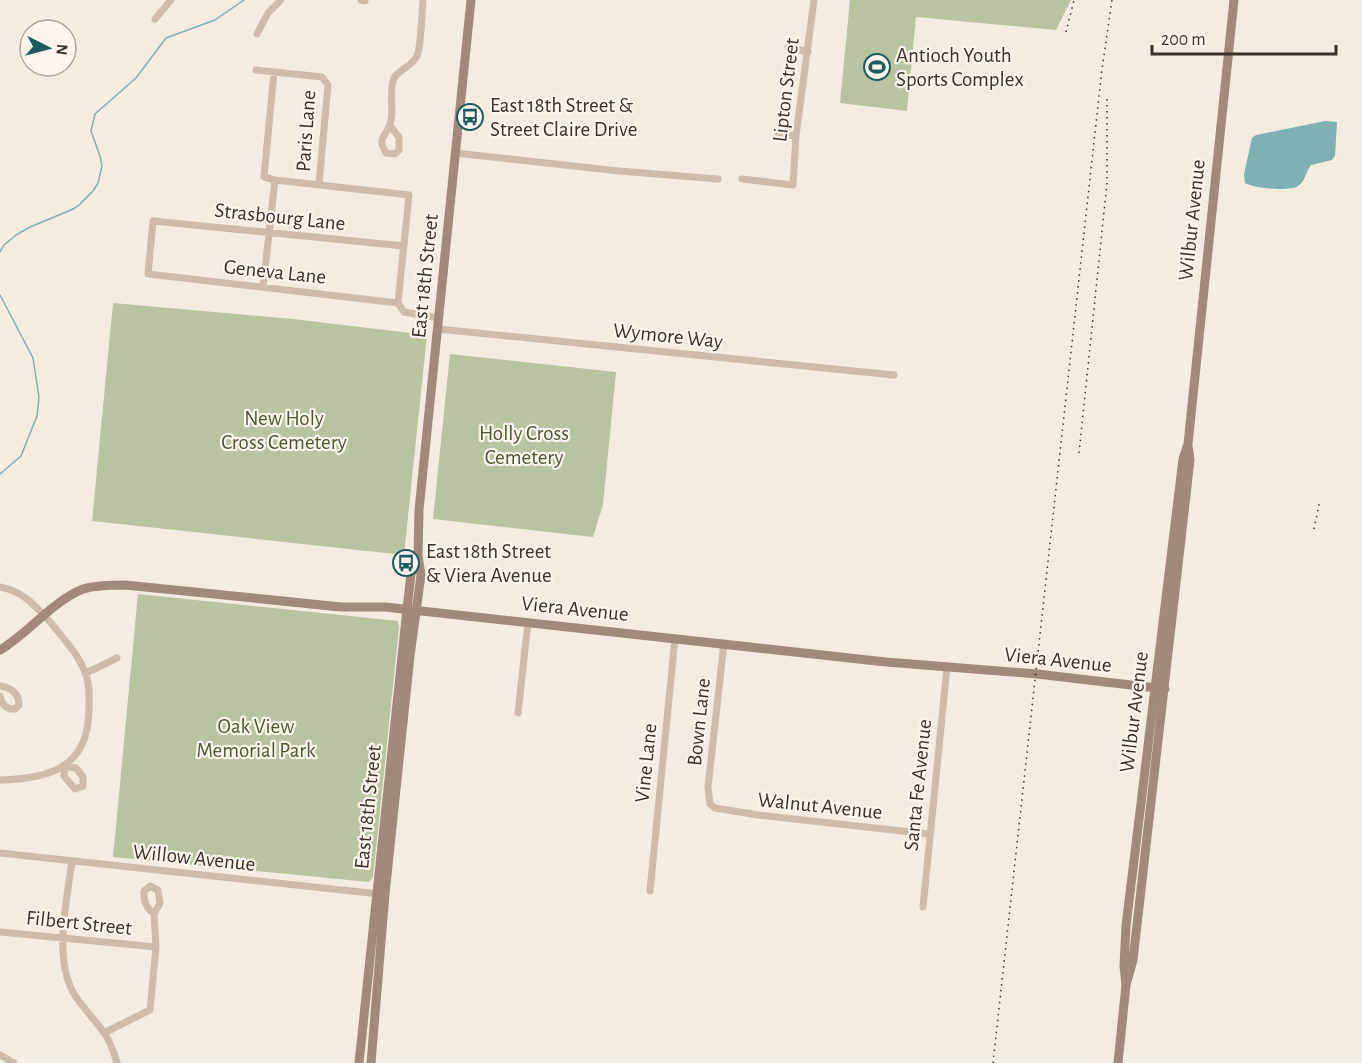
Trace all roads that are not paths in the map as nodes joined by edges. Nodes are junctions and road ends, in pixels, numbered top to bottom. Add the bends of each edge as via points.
1 (171, 0) edge
2 (280, 0) edge
3 (423, 0) edge
4 (471, 0) edge
5 (814, 0) edge
6 (1234, 0) edge
7 (154, 19) dead end
8 (257, 34) dead end
9 (788, 47) dead end
10 (808, 52) junction
11 (256, 70) dead end
12 (274, 72) junction
13 (390, 126) dead end
14 (778, 133) dead end
15 (796, 136) junction
16 (455, 153) junction
17 (718, 179) dead end
18 (742, 179) dead end
19 (275, 180) junction
20 (319, 184) junction
21 (270, 232) junction
22 (404, 246) junction
23 (148, 274) joint
24 (263, 287) junction
25 (398, 303) junction
26 (439, 318) junction
27 (438, 329) junction
28 (894, 375) dead end
29 (0, 587) edge
30 (412, 610) junction
31 (44, 616) junction
32 (528, 622) junction
33 (675, 638) junction
34 (724, 644) junction
35 (0, 650) edge
36 (117, 658) dead end
37 (946, 667) junction
38 (86, 673) junction
39 (0, 687) edge
40 (1160, 688) junction
41 (0, 696) edge
42 (518, 713) dead end
43 (0, 780) edge
44 (710, 804) joint
45 (929, 834) junction
46 (0, 853) edge
47 (72, 861) junction
48 (650, 891) dead end
49 (381, 894) junction
50 (923, 907) dead end
51 (154, 914) dead end
52 (0, 932) edge
53 (63, 937) junction
54 (156, 947) junction
55 (105, 1032) junction
56 (0, 1055) edge
57 (14, 1063) edge
58 (117, 1063) edge
59 (359, 1063) edge
60 (371, 1063) edge
61 (1118, 1063) edge

1 - 7 street
2 - 8 street
3 - 13 street via 417,56 395,75 392,85
4 - 16 main road, East 18th Street
5 - 10 street, Lipton Street
6 - 40 main road, Wilbur Avenue via 1188,444 1190,460
9 - 10 street
10 - 15 street, Lipton Street
11 - 12 street, Paris Lane
12 - 19 street via 264,177
12 - 20 street, Paris Lane via 322,77 328,85
14 - 15 street
15 - 18 street, Lipton Street via 793,185
16 - 17 street
16 - 26 main road, East 18th Street
19 - 20 street
19 - 21 street
20 - 22 street via 409,195
21 - 22 street, Strasbourg Lane
21 - 23 street, Strasbourg Lane via 153,221
21 - 24 street
22 - 25 street
23 - 24 street, Geneva Lane
24 - 25 street, Geneva Lane
25 - 26 street, Geneva Lane via 404,312
26 - 27 main road, East 18th Street
27 - 28 street, Wymore Way
27 - 30 main road, East 18th Street via 419,510 421,575
29 - 31 street via 26,597
30 - 31 main road, Viera Avenue via 105,585 84,589
30 - 32 main road, Viera Avenue
30 - 49 main road, East 18th Street
31 - 35 main road, Viera Avenue
31 - 38 street
32 - 33 main road, Viera Avenue
32 - 42 street
33 - 34 main road, Viera Avenue
33 - 48 street, Vine Lane
34 - 37 main road, Viera Avenue
34 - 44 street, Bown Lane via 708,787
36 - 38 street
37 - 40 main road, Viera Avenue
37 - 45 street, Santa Fe Avenue
38 - 43 street via 89,716 78,755 52,774
39 - 41 street via 12,689 19,705 10,710
40 - 61 main road, Wilbur Avenue via 1125,946 1126,985
44 - 45 street, Walnut Avenue via 721,811
45 - 50 street, Santa Fe Avenue
46 - 47 street, Willow Avenue
47 - 49 street, Willow Avenue
47 - 53 street
49 - 59 main road, East 18th Street
49 - 60 main road, East 18th Street
51 - 54 street
52 - 53 street, Filbert Street
53 - 54 street, Filbert Street
53 - 55 street via 64,968 75,996
54 - 55 street via 150,1010
55 - 58 street
56 - 57 street

